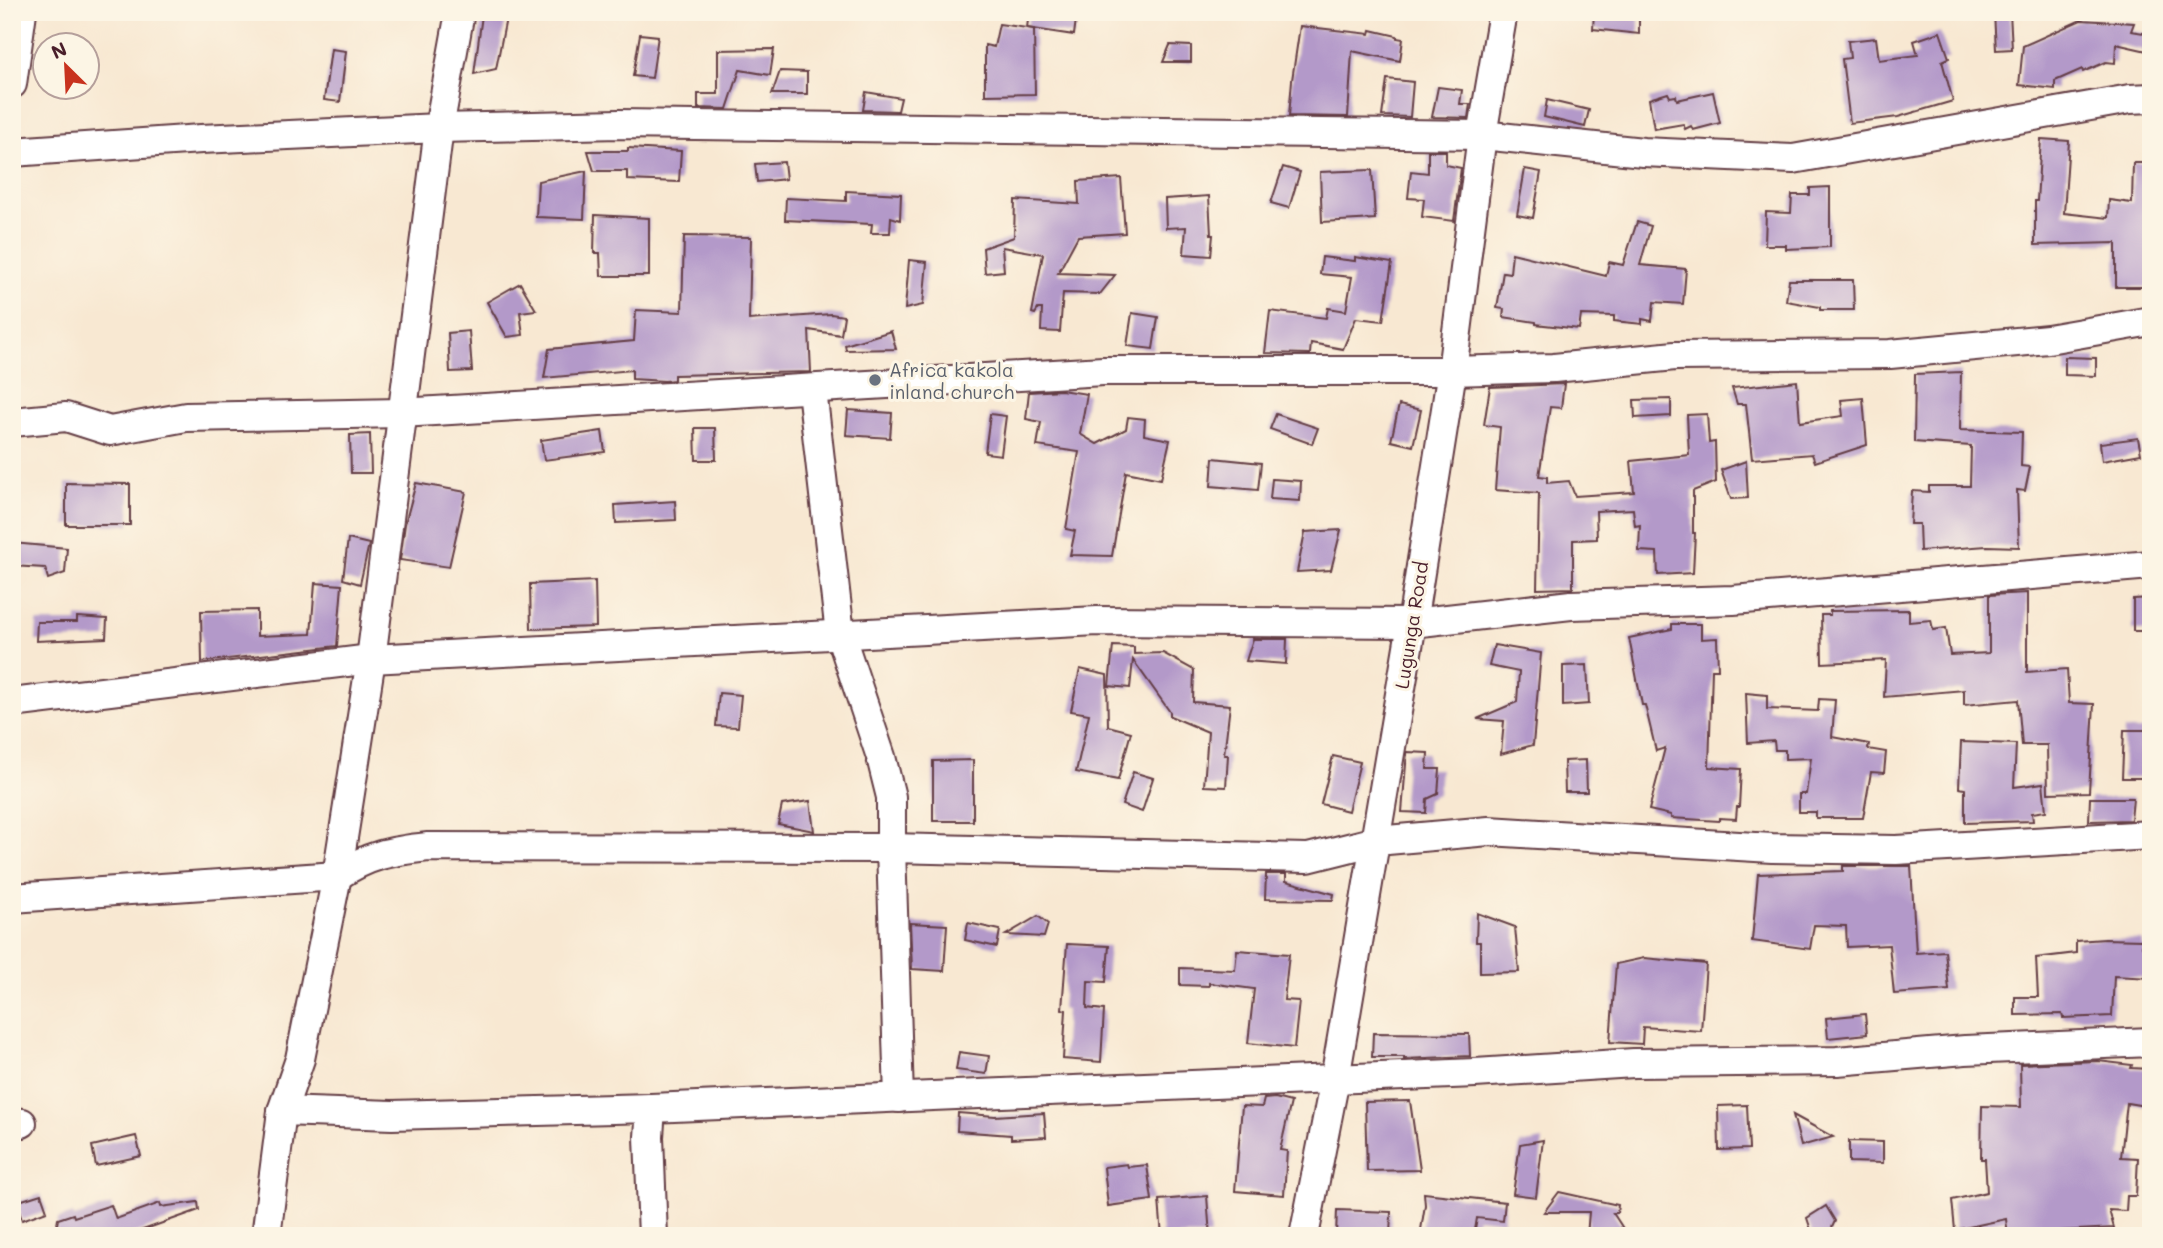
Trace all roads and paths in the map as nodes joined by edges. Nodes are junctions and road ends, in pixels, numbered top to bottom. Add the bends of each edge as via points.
1 (22, 12) edge
2 (460, 12) edge
3 (1503, 12) edge
4 (12, 84) edge
5 (2151, 98) edge
6 (439, 128) junction
7 (1482, 135) junction
8 (12, 152) edge
9 (2151, 321) edge
10 (1452, 371) junction
11 (811, 390) junction
12 (401, 412) junction
13 (12, 422) edge
14 (2151, 565) edge
15 (1412, 623) junction
16 (840, 634) junction
17 (371, 659) junction
18 (12, 703) edge
19 (2151, 835) edge
20 (1376, 841) junction
21 (891, 849) junction
22 (337, 876) junction
23 (12, 898) edge
24 (2151, 1042) edge
25 (1335, 1079) junction
26 (900, 1098) junction
27 (652, 1108) junction
28 (282, 1111) junction
29 (266, 1236) edge
30 (653, 1236) edge
31 (1304, 1236) edge

1 - 4 street
2 - 6 street
3 - 7 street, Lugunga Road
5 - 7 street via 1793,159 1643,152
6 - 7 street via 619,124
6 - 8 street
6 - 12 street
7 - 10 street, Lugunga Road
9 - 10 street via 2048,339 1890,354 1675,356 1554,368
10 - 11 street via 1103,371
10 - 15 street, Lugunga Road
11 - 12 street
11 - 16 street
12 - 13 street via 186,416 110,431 66,417
12 - 17 street
14 - 15 street via 1733,600 1571,605
15 - 16 street via 1097,621
15 - 20 street, Lugunga Road
16 - 17 street
16 - 21 street via 891,797
17 - 18 street
17 - 22 street
19 - 20 street via 1896,850 1772,848 1489,831
20 - 21 street via 1308,858
20 - 25 street, Lugunga Road
21 - 22 street via 428,847 384,852
21 - 26 street
22 - 23 street
22 - 28 street via 300,1059
24 - 25 street via 1837,1061 1634,1063
25 - 26 street
25 - 31 street, Lugunga Road
26 - 27 street
27 - 28 street via 392,1115
27 - 30 street
28 - 29 street

